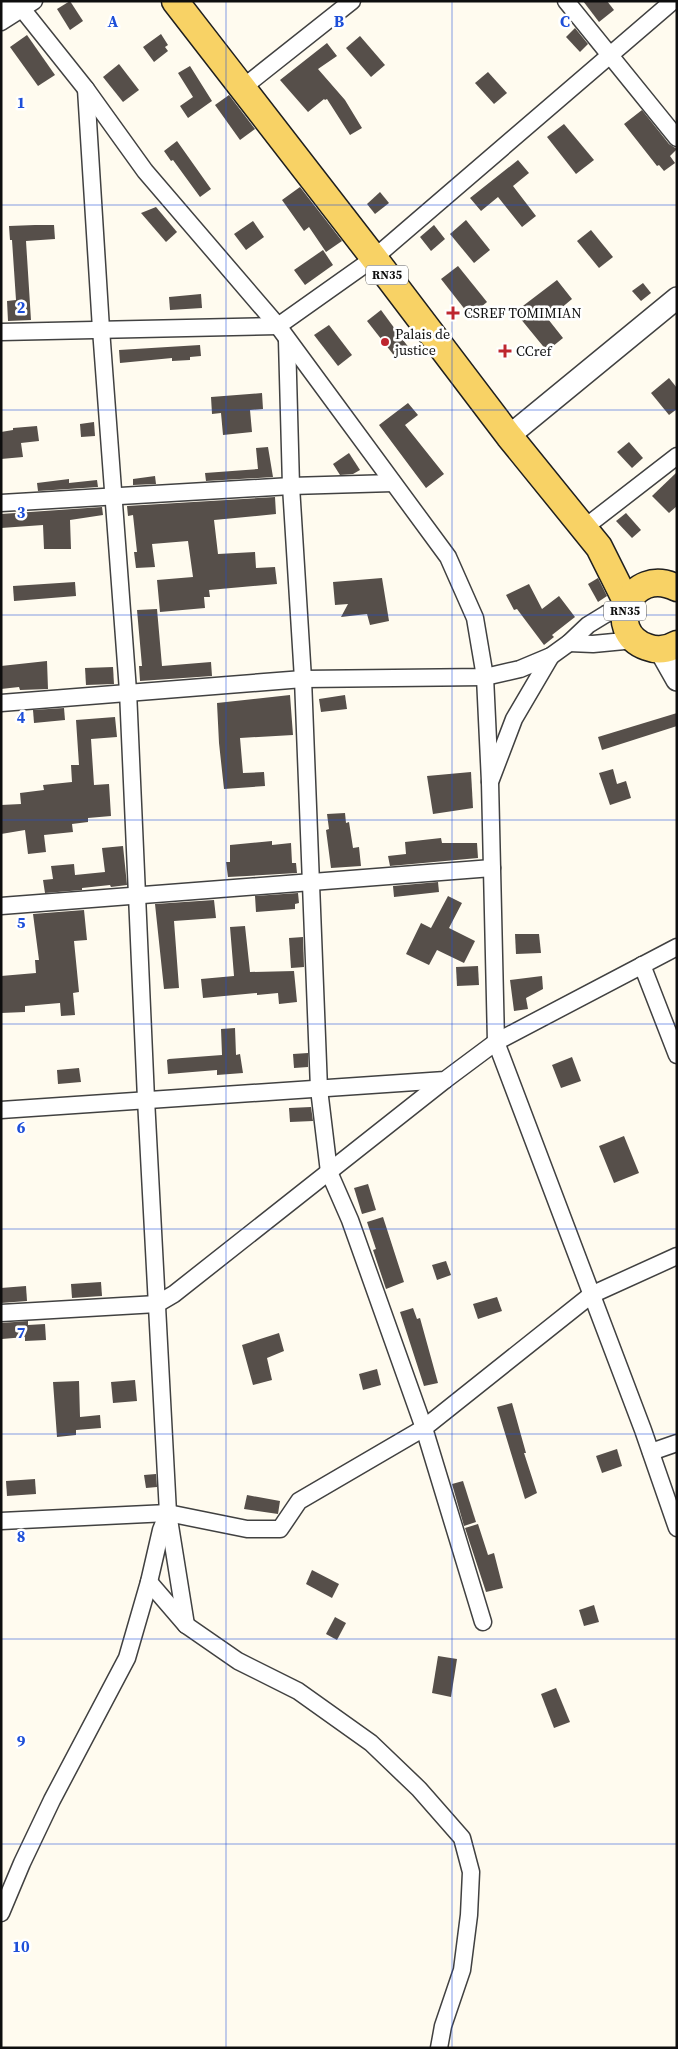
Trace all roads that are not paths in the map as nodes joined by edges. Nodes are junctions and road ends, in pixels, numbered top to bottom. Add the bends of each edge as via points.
1 (175, 1) edge
2 (352, 1) edge
3 (566, 1) edge
4 (673, 1) edge
5 (29, 5) edge
6 (1, 6) edge
7 (1, 22) edge
8 (610, 54) junction
9 (86, 89) junction
10 (241, 89) junction
11 (677, 138) edge
12 (374, 258) junction
13 (677, 298) edge
14 (278, 326) junction
15 (101, 329) junction
16 (1, 332) edge
17 (287, 340) junction
18 (509, 436) junction
19 (677, 456) edge
20 (393, 483) junction
21 (291, 486) junction
22 (115, 495) junction
23 (1, 503) edge
24 (592, 538) junction
25 (670, 585) edge
26 (626, 605) junction
27 (635, 640) junction
28 (569, 643) junction
29 (669, 647) edge
30 (551, 656) junction
31 (485, 677) junction
32 (303, 679) junction
33 (677, 680) edge
34 (128, 691) junction
35 (1, 703) edge
36 (490, 782) junction
37 (492, 868) junction
38 (311, 883) junction
39 (137, 896) junction
40 (1, 906) edge
41 (677, 947) edge
42 (642, 966) junction
43 (496, 1042) junction
44 (677, 1055) edge
45 (445, 1080) junction
46 (319, 1089) junction
47 (146, 1099) junction
48 (1, 1110) edge
49 (330, 1172) junction
50 (677, 1256) edge
51 (591, 1295) junction
52 (157, 1304) junction
53 (1, 1312) edge
54 (424, 1428) junction
55 (677, 1443) edge
56 (651, 1452) junction
57 (168, 1513) junction
58 (1, 1522) edge
59 (677, 1528) edge
60 (149, 1582) junction
61 (483, 1622) dead end
62 (186, 1625) junction
63 (1, 1913) edge
64 (439, 2048) edge

1 - 10 main road, RN35
2 - 10 street
3 - 8 street
4 - 8 street
5 - 6 street
5 - 7 street
5 - 9 street
8 - 11 street
8 - 12 street
9 - 14 street via 145,172
9 - 15 street
10 - 12 main road, RN35
12 - 14 street
12 - 18 main road, RN35
13 - 18 street
14 - 15 street
14 - 17 street
15 - 16 street
15 - 22 street
17 - 20 street
17 - 21 street
18 - 24 main road, RN35
19 - 24 street
20 - 21 street
20 - 31 street via 448,557 475,618
21 - 22 street
21 - 32 street
22 - 23 street
22 - 34 street
24 - 25 main road, RN35 via 632,570
24 - 26 main road, RN35
25 - 26 main road, RN35 via 642,586
26 - 27 main road, RN35 via 625,621
26 - 28 street via 588,625
27 - 28 street
27 - 29 main road, RN35 via 642,646
28 - 30 street
29 - 33 street
30 - 31 street via 520,669
30 - 36 street via 514,719
31 - 32 street
31 - 36 street
32 - 34 street
32 - 38 street
34 - 35 street
34 - 39 street
36 - 37 street
37 - 38 street
37 - 43 street
38 - 39 street
38 - 46 street
39 - 40 street
39 - 47 street
41 - 42 street
42 - 43 street
42 - 44 street
43 - 45 street
43 - 51 street
45 - 46 street
45 - 49 street
46 - 47 street
46 - 49 street
47 - 48 street
47 - 52 street
49 - 52 street
49 - 54 street
50 - 51 street
51 - 54 street
51 - 56 street
52 - 53 street
52 - 57 street
54 - 57 street via 299,1500 280,1529 248,1529
54 - 61 street
55 - 56 street
56 - 59 street
57 - 58 street
57 - 60 street
57 - 62 street
60 - 62 street
60 - 63 street via 127,1658 52,1800
62 - 64 street via 238,1661 298,1691 371,1743 419,1789 462,1838 471,1872 469,1915 462,1970

